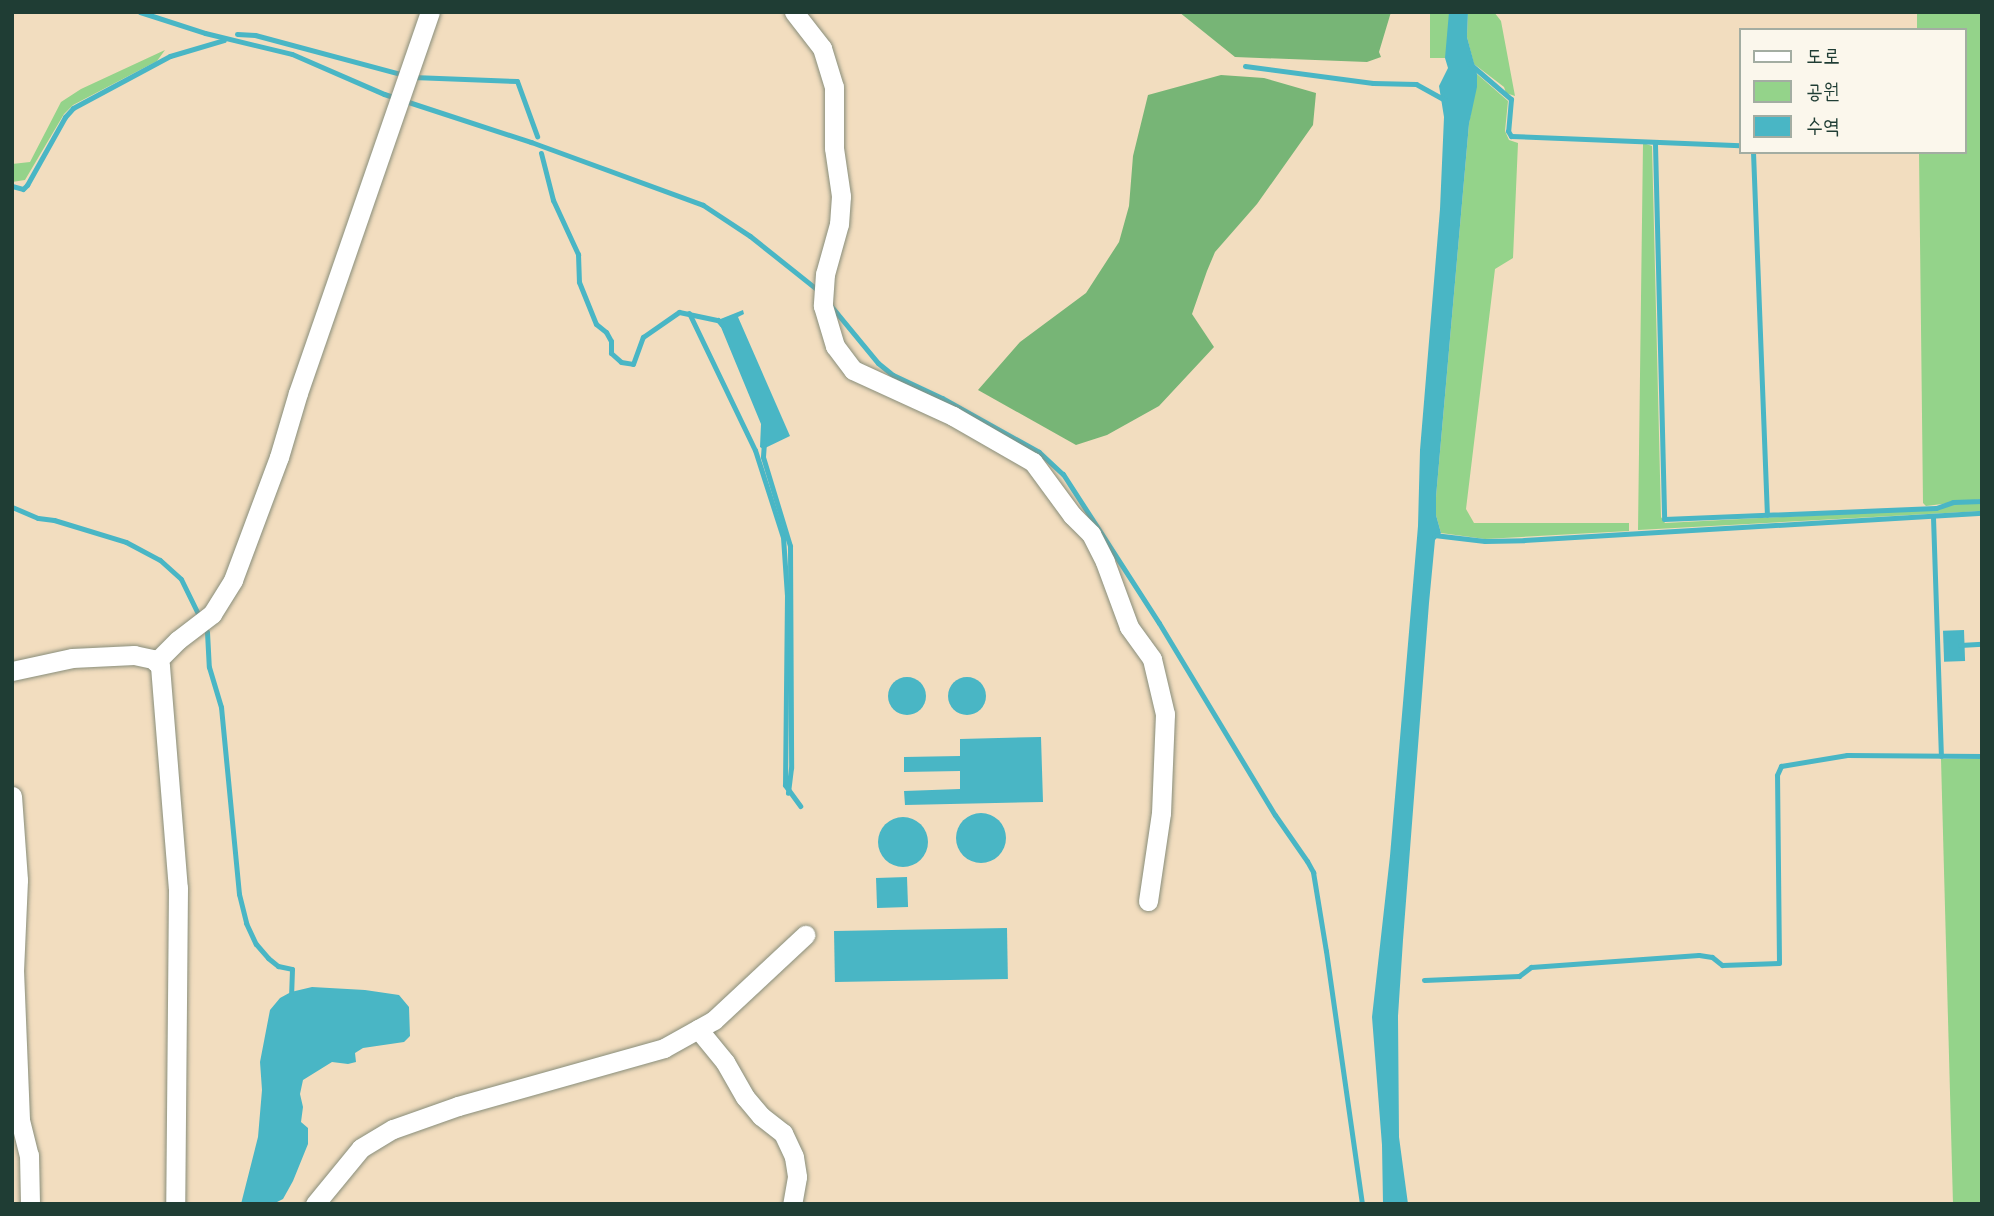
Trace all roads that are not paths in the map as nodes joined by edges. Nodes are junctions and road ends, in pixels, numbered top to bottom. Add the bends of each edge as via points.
1 (430, 12) edge
2 (794, 12) edge
3 (156, 662) junction
4 (12, 671) edge
5 (12, 796) edge
6 (1148, 901) dead end
7 (805, 935) dead end
8 (698, 1029) junction
9 (30, 1204) edge
10 (176, 1204) edge
11 (315, 1204) edge
12 (792, 1204) edge

1 - 3 street via 233,580 212,614
2 - 6 street via 822,48 834,87 840,215 825,274 823,306 835,346 853,370 953,416 1034,462 1091,534 1129,627 1152,659 1165,715 1161,813
3 - 4 street via 134,655 72,658
3 - 10 street via 163,677 178,888
5 - 9 street via 18,880 14,971 20,1120 29,1155
7 - 8 street via 714,1020
8 - 11 street via 664,1048 393,1129 361,1148
8 - 12 street via 761,1116 783,1133 797,1177

